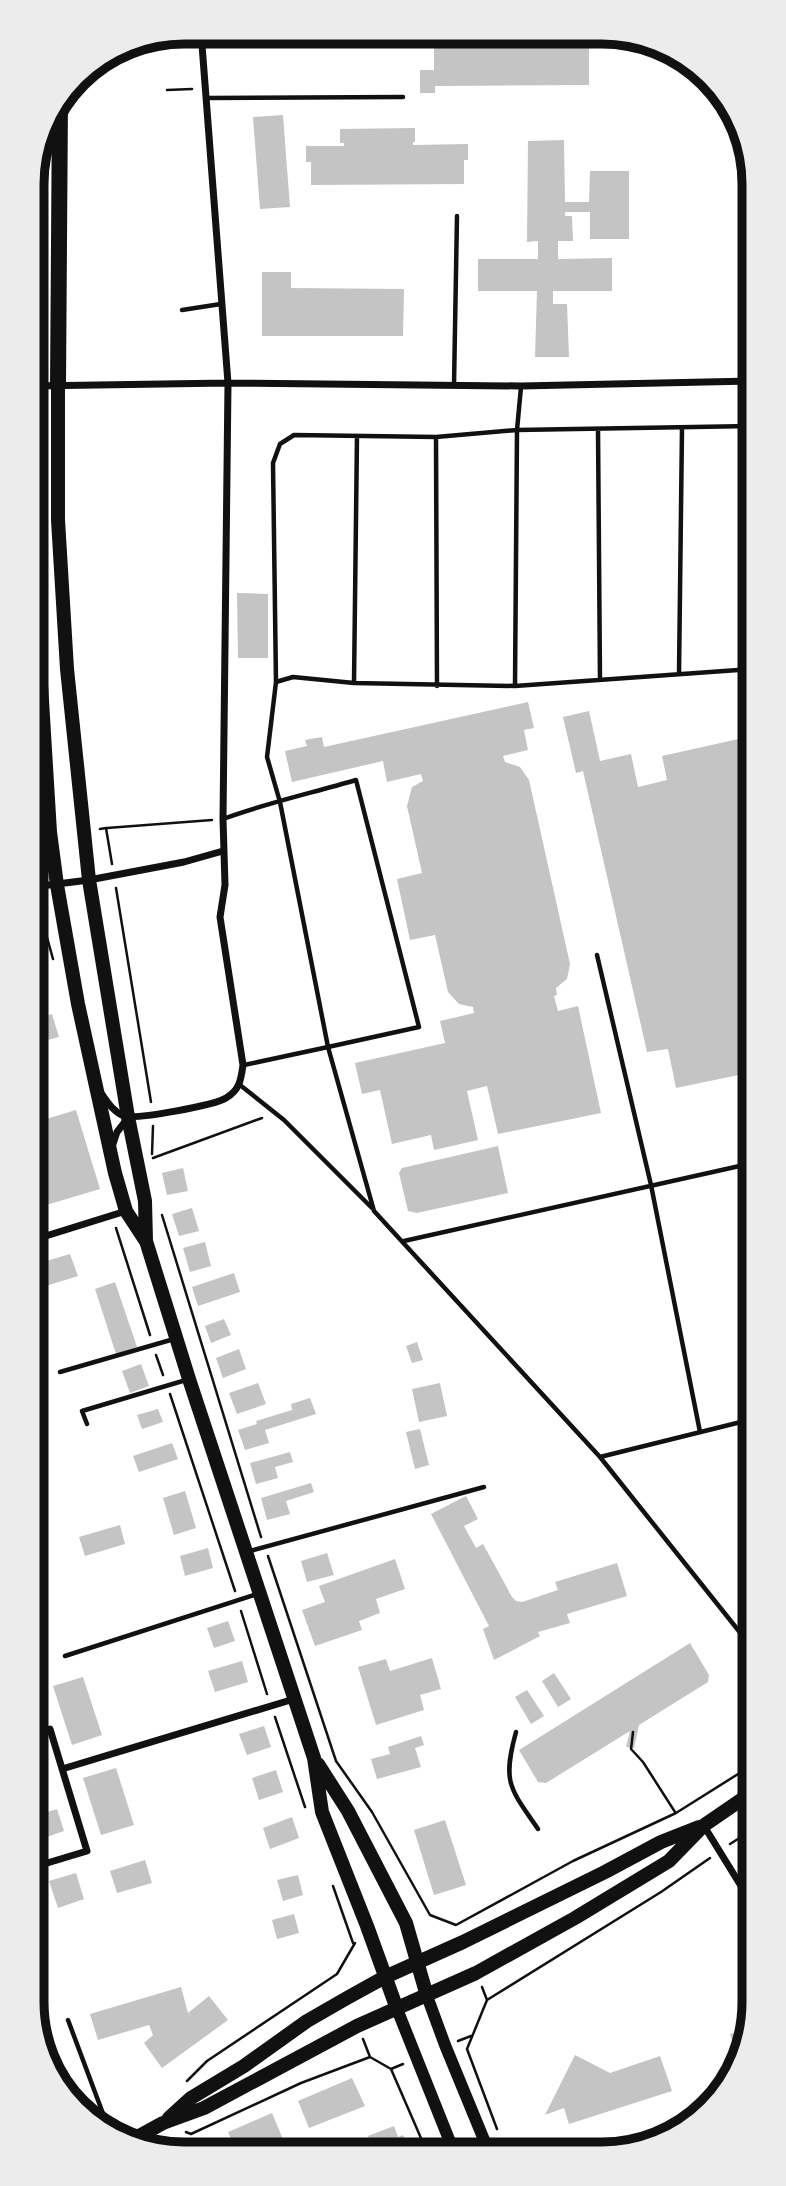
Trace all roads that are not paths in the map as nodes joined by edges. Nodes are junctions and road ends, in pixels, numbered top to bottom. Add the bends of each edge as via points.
1 (202, 44) edge
2 (403, 97) dead end
3 (207, 98) junction
4 (60, 118) edge
5 (457, 216) dead end
6 (220, 304) junction
7 (183, 310) dead end
8 (742, 382) edge
9 (228, 383) junction
10 (454, 384) junction
11 (44, 386) edge
12 (58, 386) junction
13 (521, 386) junction
14 (742, 426) edge
15 (682, 428) junction
16 (598, 429) junction
17 (517, 430) junction
18 (357, 436) junction
19 (436, 437) junction
20 (742, 670) edge
21 (679, 674) junction
22 (600, 680) junction
23 (276, 682) junction
24 (354, 683) junction
25 (437, 686) junction
26 (515, 686) junction
27 (44, 733) edge
28 (280, 802) junction
29 (223, 819) junction
30 (223, 851) junction
31 (89, 880) junction
32 (57, 885) junction
33 (44, 887) edge
34 (597, 955) dead end
35 (328, 1047) junction
36 (243, 1065) junction
37 (94, 1084) junction
38 (240, 1085) junction
39 (128, 1117) junction
40 (110, 1153) junction
41 (742, 1165) edge
42 (651, 1185) junction
43 (374, 1210) junction
44 (119, 1213) junction
45 (44, 1237) edge
46 (146, 1241) junction
47 (403, 1241) junction
48 (176, 1339) junction
49 (60, 1372) dead end
50 (189, 1379) junction
51 (742, 1422) edge
52 (87, 1424) dead end
53 (700, 1432) junction
54 (600, 1457) junction
55 (484, 1487) dead end
56 (246, 1553) junction
57 (259, 1593) junction
58 (740, 1635) edge
59 (65, 1656) dead end
60 (294, 1699) junction
61 (44, 1731) edge
62 (516, 1732) dead end
63 (314, 1758) junction
64 (62, 1769) junction
65 (742, 1799) edge
66 (704, 1826) junction
67 (538, 1829) dead end
68 (44, 1864) edge
69 (742, 1889) edge
70 (419, 1962) junction
71 (385, 1977) junction
72 (427, 1996) junction
73 (397, 2009) junction
74 (68, 2020) dead end
75 (104, 2117) edge
76 (163, 2123) junction
77 (140, 2135) edge
78 (450, 2142) edge
79 (485, 2142) edge

1 - 3 street
2 - 3 lane
3 - 6 street
4 - 12 highway
5 - 10 lane
6 - 7 lane
6 - 9 street
8 - 13 street
9 - 10 street
9 - 12 street
9 - 29 street
10 - 13 street
11 - 12 street
12 - 31 main road via 58,520 67,669
13 - 17 lane
14 - 15 lane
15 - 16 lane
15 - 21 lane
16 - 17 lane
16 - 22 lane
17 - 19 lane
17 - 26 lane
18 - 19 lane
18 - 23 lane via 294,435 280,444 273,463
18 - 24 lane
19 - 25 lane
20 - 21 lane
21 - 22 lane
22 - 26 lane
23 - 24 lane via 293,677
23 - 28 lane via 267,757
24 - 25 lane
25 - 26 lane
27 - 32 main road
28 - 29 lane
28 - 35 lane
28 - 35 lane via 356,780 419,1027
29 - 30 street
30 - 31 street
30 - 36 street via 225,885 220,917
31 - 32 street
31 - 39 main road
32 - 33 street
32 - 37 main road
34 - 42 lane
35 - 36 lane
35 - 43 lane
36 - 38 street
37 - 39 street via 117,1113
37 - 40 main road
38 - 39 street via 218,1101
38 - 43 lane
39 - 40 street
39 - 46 main road via 145,1201
40 - 44 main road
41 - 42 lane
42 - 47 lane
42 - 53 lane
43 - 47 lane
44 - 45 street
44 - 46 main road
46 - 48 main road
47 - 54 lane
48 - 49 lane
48 - 50 main road
50 - 52 lane via 82,1411
50 - 56 main road
51 - 53 lane
53 - 54 lane
54 - 58 lane
55 - 56 lane
56 - 57 main road
57 - 59 lane
57 - 60 main road
60 - 63 main road
60 - 64 street
61 - 64 street via 50,1729
62 - 67 lane via 508,1761 511,1790
63 - 70 main road via 378,1868 406,1923
63 - 71 main road via 322,1812
64 - 68 street via 88,1851
65 - 66 main road
66 - 69 street
66 - 70 main road via 661,1842
66 - 72 main road via 669,1861 575,1918
70 - 71 main road
70 - 72 main road
71 - 73 main road
71 - 76 main road via 307,2021 191,2098
72 - 73 main road
72 - 79 street
73 - 76 main road via 204,2108
73 - 78 street
74 - 75 lane
76 - 77 main road

